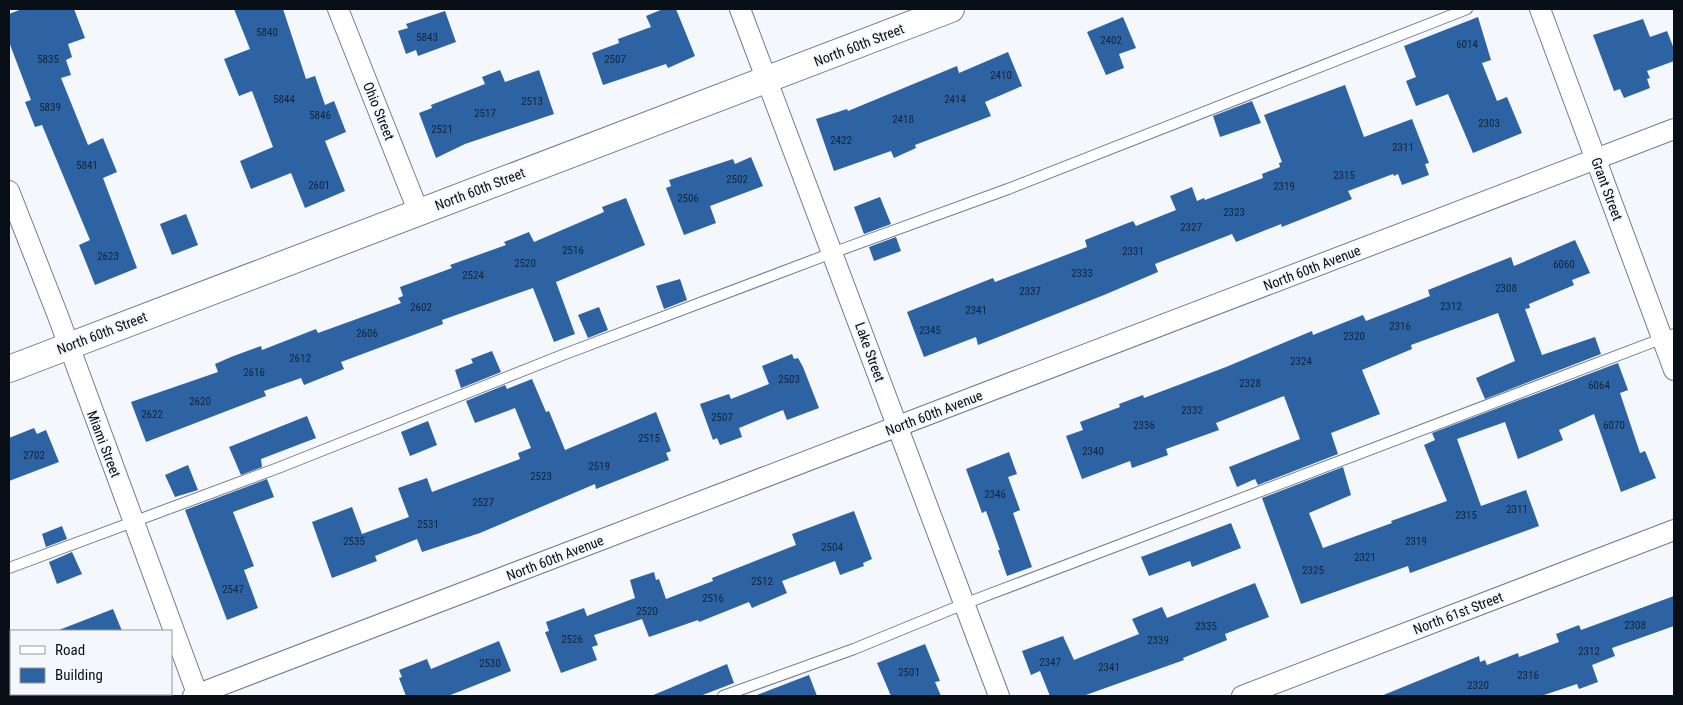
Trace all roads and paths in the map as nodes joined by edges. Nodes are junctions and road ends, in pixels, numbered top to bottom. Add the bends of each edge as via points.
1 (338, 9) edge
2 (740, 9) edge
3 (952, 9) edge
4 (1467, 9) edge
5 (1540, 9) edge
6 (767, 80) junction
7 (1674, 129) edge
8 (1596, 159) junction
9 (9, 191) edge
10 (419, 212) junction
11 (832, 253) junction
12 (1669, 336) edge
13 (68, 346) junction
14 (9, 369) edge
15 (1674, 370) edge
16 (898, 427) junction
17 (133, 521) junction
18 (1674, 530) edge
19 (9, 568) edge
20 (964, 604) junction
21 (196, 696) edge
22 (723, 696) edge
23 (1000, 696) edge
24 (1242, 696) edge

1 - 10 street, Ohio Street
2 - 6 street, Lake Street
3 - 6 street, North 60th Street
4 - 11 lane via 1008,189
5 - 8 street, Grant Street
6 - 10 street, North 60th Street
6 - 11 street, Lake Street
7 - 8 street, North 60th Avenue
8 - 12 street, Grant Street
8 - 16 street, North 60th Avenue
9 - 13 street, Miami Street
10 - 13 street, North 60th Street
11 - 16 street, Lake Street
11 - 17 lane
12 - 15 street, Grant Street
12 - 20 lane
13 - 14 street, North 60th Street
13 - 17 street, Miami Street
16 - 20 street, Lake Street
16 - 21 street, North 60th Avenue
17 - 19 lane
17 - 21 street, Miami Street
18 - 24 street, North 61st Street
20 - 22 lane via 854,649
20 - 23 street, Lake Street

